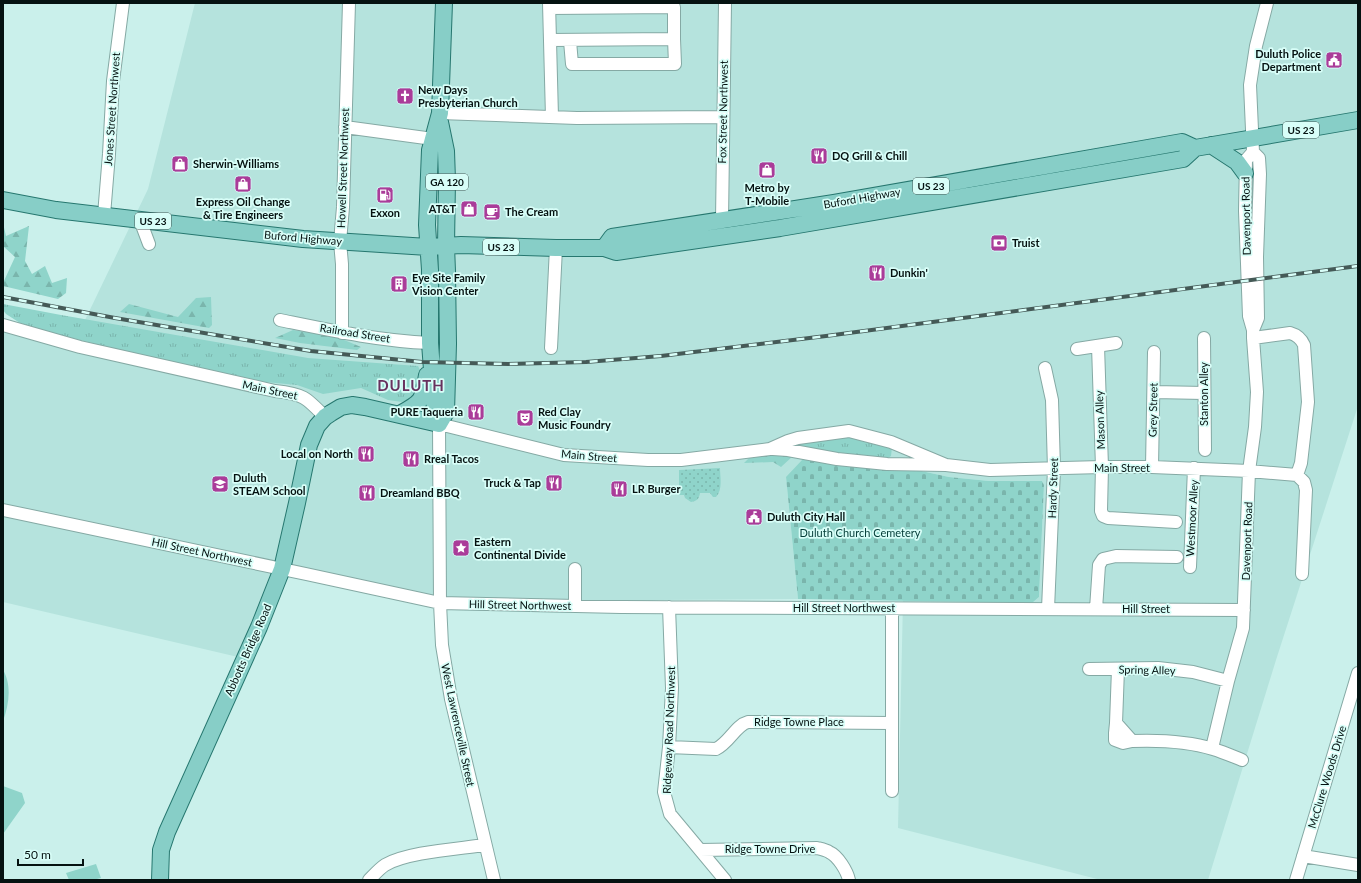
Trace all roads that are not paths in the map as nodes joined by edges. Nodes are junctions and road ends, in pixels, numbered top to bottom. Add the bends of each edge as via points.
1 (123, 3) edge
2 (349, 3) edge
3 (444, 3) edge
4 (725, 3) edge
5 (1267, 3) edge
6 (549, 5) edge
7 (631, 5) edge
8 (674, 39) junction
9 (550, 40) junction
10 (570, 40) junction
11 (440, 116) junction
12 (552, 117) junction
13 (723, 117) junction
14 (1358, 120) edge
15 (345, 127) junction
16 (433, 139) junction
17 (1211, 145) junction
18 (1253, 145) junction
19 (1195, 148) junction
20 (1048, 165) junction
21 (1246, 173) junction
22 (936, 185) junction
23 (1019, 187) junction
24 (3, 200) edge
25 (787, 210) junction
26 (885, 210) junction
27 (104, 215) junction
28 (140, 220) junction
29 (722, 220) junction
30 (718, 238) junction
31 (340, 242) junction
32 (149, 244) dead end
33 (428, 246) junction
34 (446, 246) junction
35 (648, 247) junction
36 (556, 248) junction
37 (604, 248) junction
38 (280, 320) dead end
39 (3, 325) edge
40 (342, 333) junction
41 (1253, 334) junction
42 (1204, 338) dead end
43 (430, 343) junction
44 (1116, 343) dead end
45 (1098, 346) junction
46 (551, 348) dead end
47 (1077, 349) dead end
48 (1154, 352) dead end
49 (431, 363) junction
50 (1045, 368) dead end
51 (1154, 392) junction
52 (1204, 393) junction
53 (400, 414) junction
54 (325, 417) junction
55 (439, 424) junction
56 (898, 445) junction
57 (770, 449) junction
58 (1205, 450) dead end
59 (898, 464) junction
60 (946, 465) junction
61 (1102, 467) junction
62 (1152, 467) junction
63 (1194, 468) junction
64 (1054, 469) junction
65 (1249, 471) junction
66 (1297, 475) junction
67 (3, 510) edge
68 (1176, 522) dead end
69 (1176, 557) dead end
70 (1190, 567) dead end
71 (282, 569) junction
72 (575, 569) dead end
73 (1302, 574) dead end
74 (440, 603) junction
75 (575, 606) junction
76 (669, 607) junction
77 (892, 609) junction
78 (1048, 609) junction
79 (1096, 609) junction
80 (1244, 610) junction
81 (1089, 669) dead end
82 (1118, 669) junction
83 (1358, 674) edge
84 (1228, 681) junction
85 (892, 723) junction
86 (669, 747) junction
87 (1212, 748) junction
88 (1242, 760) dead end
89 (892, 791) dead end
90 (485, 845) junction
91 (700, 850) junction
92 (1303, 856) junction
93 (1358, 865) edge
94 (160, 880) edge
95 (369, 880) edge
96 (494, 880) edge
97 (725, 880) edge
98 (849, 880) edge
99 (1296, 880) edge

1 - 27 street, Jones Street Northwest via 113,80
2 - 15 street, Howell Street Northwest
3 - 11 main road, GA 120
4 - 13 street, Fox Street Northwest
5 - 18 street via 1256,46 1250,85
6 - 7 street
6 - 9 street
7 - 8 street via 674,7
8 - 10 street
8 - 10 street via 675,64 572,64
9 - 10 street
9 - 12 street
11 - 12 street
11 - 16 main road, GA 120
11 - 34 main road, GA 120 via 446,151
12 - 13 street
13 - 29 street, Fox Street Northwest
14 - 18 main road, Buford Highway / US 23
15 - 16 street
15 - 31 street, Howell Street Northwest
16 - 33 main road, GA 120 via 430,150
17 - 18 main road, Buford Highway / US 23
17 - 19 main road, Buford Highway / US 23
17 - 21 main road via 1237,162
18 - 21 street, Davenport Road via 1246,160
18 - 41 street, Davenport Road via 1259,158 1260,174 1258,318
19 - 20 main road, Buford Highway / US 23 via 1182,142
19 - 23 main road, Buford Highway / US 23 via 1183,159
20 - 22 main road, Buford Highway / US 23
20 - 23 main road via 1023,178
21 - 41 street, Davenport Road via 1249,316
22 - 25 main road, Buford Highway / US 23
22 - 26 main road via 931,195 895,202
23 - 26 main road, Buford Highway / US 23
24 - 27 main road, Buford Highway / US 23 via 56,210
25 - 29 main road, Buford Highway / US 23
25 - 30 main road via 772,220 724,230 718,233
26 - 30 main road, Buford Highway / US 23
27 - 28 main road, Buford Highway / US 23
28 - 31 main road, Buford Highway / US 23
28 - 32 street
29 - 35 main road via 704,233 661,237
29 - 37 main road, Buford Highway / US 23 via 612,237
30 - 35 main road, Buford Highway / US 23
31 - 33 main road, Buford Highway / US 23
31 - 40 street, Howell Street Northwest
33 - 34 main road, Buford Highway / US 23
33 - 43 main road, West Lawrenceville Street
34 - 36 main road, Buford Highway / US 23
34 - 55 main road, West Lawrenceville Street via 446,412
35 - 37 main road, Buford Highway / US 23 via 616,252
36 - 37 main road, Buford Highway / US 23
36 - 46 street
38 - 40 street, Railroad Street
39 - 54 street, Main Street via 80,347 294,393 307,399
40 - 43 street, Railroad Street
41 - 65 street, Davenport Road via 1256,399
41 - 66 street via 1290,333 1301,339 1304,345 1308,402 1301,463
42 - 52 street, Stanton Alley
43 - 49 main road, West Lawrenceville Street
44 - 45 street
45 - 47 street
45 - 61 street, Mason Alley
48 - 51 street, Grey Street
49 - 53 main road via 424,396
49 - 55 main road, West Lawrenceville Street via 435,410
50 - 64 street, Hardy Street via 1052,400
51 - 52 street
51 - 62 street, Grey Street
52 - 58 street, Stanton Alley
53 - 54 main road, Main Street via 352,405
53 - 55 main road, Main Street
54 - 71 main road, Abbotts Bridge Road via 317,426 309,445
55 - 57 street, Main Street via 564,455 602,459 681,460
55 - 74 street, West Lawrenceville Street
56 - 57 street, Main Street via 849,431 798,438
56 - 59 street
56 - 60 street, Main Street
57 - 59 street, Main Street via 837,459
59 - 60 street, Main Street
60 - 64 street, Main Street via 990,470
61 - 62 street, Main Street
61 - 64 street, Main Street
61 - 68 street, Mason Alley via 1100,512 1103,516
62 - 63 street, Main Street
63 - 65 street, Main Street
63 - 70 street, Westmoor Alley
64 - 78 street, Hardy Street
65 - 66 street, Main Street
65 - 80 street, Davenport Road
66 - 73 street via 1304,482 1306,490
67 - 71 street, Hill Street Northwest
69 - 79 street via 1116,556 1102,559 1099,565
71 - 74 street, Hill Street Northwest
71 - 94 main road, Abbotts Bridge Road via 167,832 161,850
72 - 75 street
74 - 75 street, Hill Street Northwest
74 - 90 street, West Lawrenceville Street via 442,645 450,700
75 - 76 street, Hill Street Northwest
76 - 77 street, Hill Street Northwest
76 - 86 street, Ridgeway Road Northwest via 672,688
77 - 78 street, Hill Street Northwest
77 - 85 street
78 - 79 street, Hill Street
79 - 80 street, Hill Street
80 - 84 street, Davenport Road via 1243,628
81 - 82 street, Spring Alley
82 - 84 street, Spring Alley via 1158,668 1192,672
82 - 87 street via 1116,723 1132,741 1156,740
83 - 92 street, McClure Woods Drive
84 - 87 street, Davenport Road
85 - 86 street, Ridge Towne Place via 748,722 743,723 723,746 716,749
85 - 89 street
86 - 91 street, Ridgeway Road Northwest via 664,792 670,814
87 - 88 street
90 - 95 street via 416,855 394,861
90 - 96 street, West Lawrenceville Street
91 - 97 street, Ridgeway Road Northwest
91 - 98 street, Ridge Towne Drive via 817,848 836,857
92 - 93 street
92 - 99 street, McClure Woods Drive

